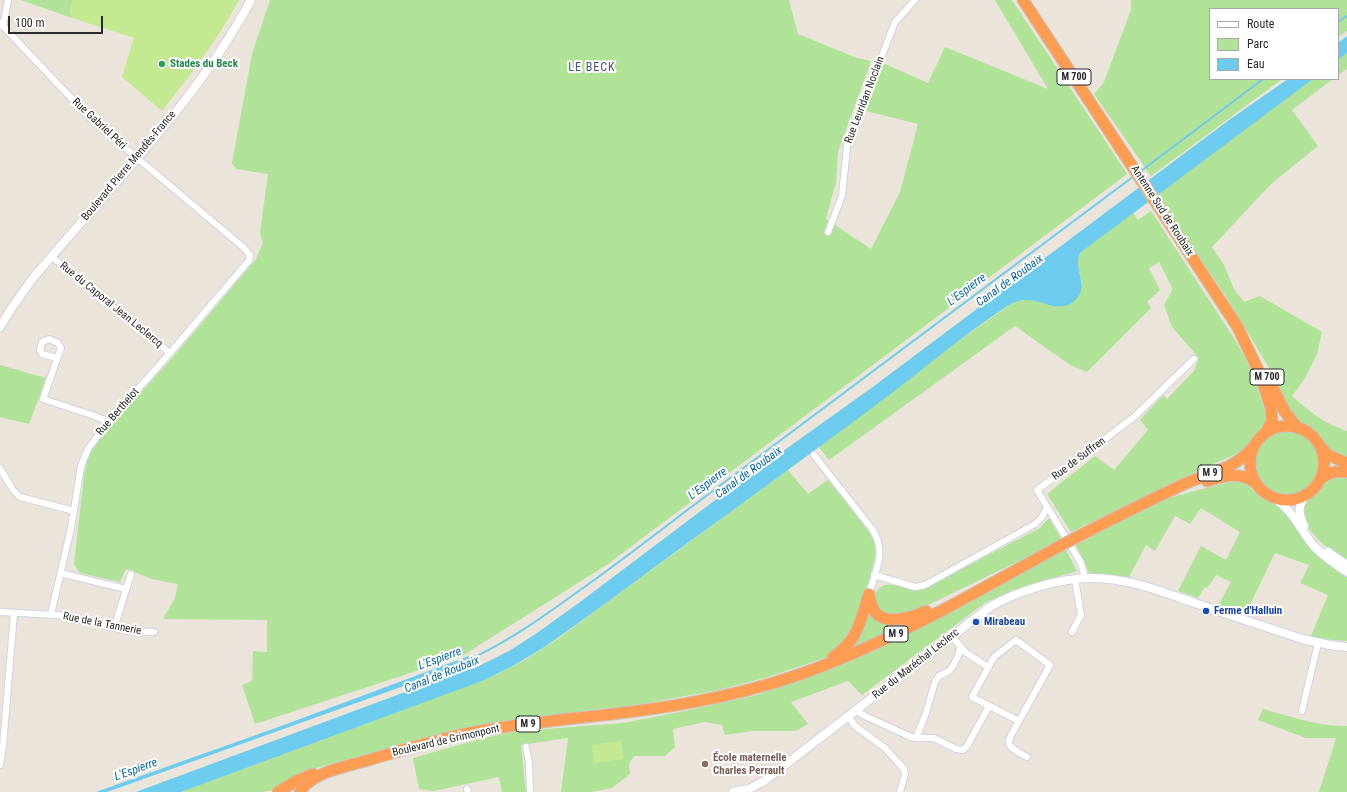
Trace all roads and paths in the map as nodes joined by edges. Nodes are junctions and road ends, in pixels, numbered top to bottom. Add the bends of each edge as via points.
1 (8, 0) edge
2 (251, 0) edge
3 (915, 0) edge
4 (1023, 0) edge
5 (2, 25) edge
6 (136, 158) junction
7 (828, 232) dead end
8 (243, 247) joint
9 (52, 257) junction
10 (1237, 326) junction
11 (0, 327) edge
12 (170, 353) junction
13 (58, 358) dead end
14 (1194, 359) dead end
15 (108, 422) junction
16 (1298, 428) junction
17 (1266, 432) junction
18 (1319, 446) junction
19 (1253, 448) junction
20 (814, 455) dead end
21 (1347, 463) edge
22 (0, 468) edge
23 (1347, 472) edge
24 (1254, 482) junction
25 (1319, 482) junction
26 (1164, 494) junction
27 (1307, 494) junction
28 (1274, 498) junction
29 (1047, 507) junction
30 (74, 512) junction
31 (1347, 565) edge
32 (1347, 572) edge
33 (60, 573) junction
34 (131, 574) dead end
35 (874, 574) junction
36 (1085, 578) junction
37 (1074, 579) junction
38 (987, 586) junction
39 (126, 589) junction
40 (869, 594) junction
41 (0, 612) edge
42 (14, 613) junction
43 (51, 614) junction
44 (114, 628) junction
45 (154, 632) dead end
46 (1072, 632) dead end
47 (952, 636) junction
48 (1318, 643) junction
49 (960, 646) junction
50 (1347, 647) edge
51 (988, 667) junction
52 (813, 670) junction
53 (989, 706) junction
54 (856, 710) junction
55 (1302, 711) dead end
56 (848, 716) junction
57 (1019, 721) junction
58 (916, 738) junction
59 (526, 747) dead end
60 (1027, 757) dead end
61 (0, 765) edge
62 (337, 769) junction
63 (278, 792) edge
64 (300, 792) edge
65 (530, 792) edge
66 (733, 792) edge
67 (900, 792) edge

1 - 5 street
2 - 6 street, Boulevard Pierre Mendès-France via 203,78
3 - 7 street, Rue Leuridan Noclain via 895,22 847,146 842,196
4 - 10 highway, Antenne Sud de Roubaix / M 700
5 - 6 street, Rue Gabriel Péri via 92,120
6 - 8 street, Rue Gabriel Péri
6 - 9 street, Boulevard Pierre Mendès-France
8 - 12 street, Rue Berthelot via 249,253 249,261
9 - 11 street, Boulevard Pierre Mendès-France via 20,295
9 - 12 street, Rue du Caporal Jean Leclercq
10 - 16 highway, M 700 via 1252,348 1285,412
10 - 17 highway, Antenne Sud de Roubaix / M 700 via 1260,374 1271,408 1272,421
12 - 15 street, Rue Berthelot
13 - 15 street via 43,399
14 - 29 street, Rue de Suffren via 1134,417 1037,490
15 - 30 street, Rue Berthelot via 84,458
16 - 17 highway via 1281,426
16 - 18 highway via 1310,435
17 - 19 highway
18 - 21 highway via 1328,455
18 - 25 highway via 1324,462
19 - 24 highway via 1250,465
19 - 26 highway, M 9 via 1239,461
20 - 35 street via 876,534 880,550
22 - 30 street via 20,497
23 - 25 highway via 1331,472
24 - 26 highway, M 9 via 1243,476 1233,475
24 - 28 highway
25 - 27 highway
26 - 38 highway, M 9, bridge via 1078,536
27 - 28 highway via 1291,500
27 - 31 street via 1299,506 1304,526 1325,550
28 - 32 street via 1288,509 1321,553
29 - 35 street via 1042,518 1034,524 925,585 915,587
29 - 36 street, Rue de Suffren via 1081,563
30 - 33 street, Rue Berthelot
33 - 39 street
33 - 43 street, Rue Berthelot
34 - 39 street
35 - 40 street
36 - 37 street, Rue du Maréchal Leclerc
36 - 48 street, Rue du Maréchal Leclerc via 1147,587
37 - 46 street via 1081,614
37 - 47 street, Rue du Maréchal Leclerc via 1033,588 1004,600 983,612
38 - 40 highway via 973,589 947,603 901,619 877,614 872,607
38 - 52 highway, M 9 via 881,641
39 - 44 street
40 - 52 highway via 857,632 850,643
41 - 42 street, Rue de la Tannerie
42 - 43 street, Rue de la Tannerie
42 - 61 street
43 - 44 street, Rue de la Tannerie
44 - 45 street, Rue de la Tannerie
47 - 49 street
47 - 54 street, Rue du Maréchal Leclerc
48 - 50 street, Rue du Maréchal Leclerc
48 - 55 street
49 - 51 street
49 - 58 street via 953,666 935,682 926,716
51 - 53 street via 972,696
51 - 57 street via 996,655 1016,640 1050,664
52 - 62 highway, Boulevard de Grimonpont / M 9 via 723,697 659,709 481,731
53 - 57 street
53 - 58 street via 963,750 934,738
54 - 56 street, Rue du Maréchal Leclerc
54 - 58 street
56 - 66 street, Rue du Maréchal Leclerc via 760,784
56 - 67 street via 855,726 885,748 904,769
57 - 60 street via 1008,744
59 - 65 street
62 - 63 highway, Boulevard de Grimonpont / M 9 via 304,777
62 - 64 highway, Boulevard de Grimonpont / M 9 via 311,780

